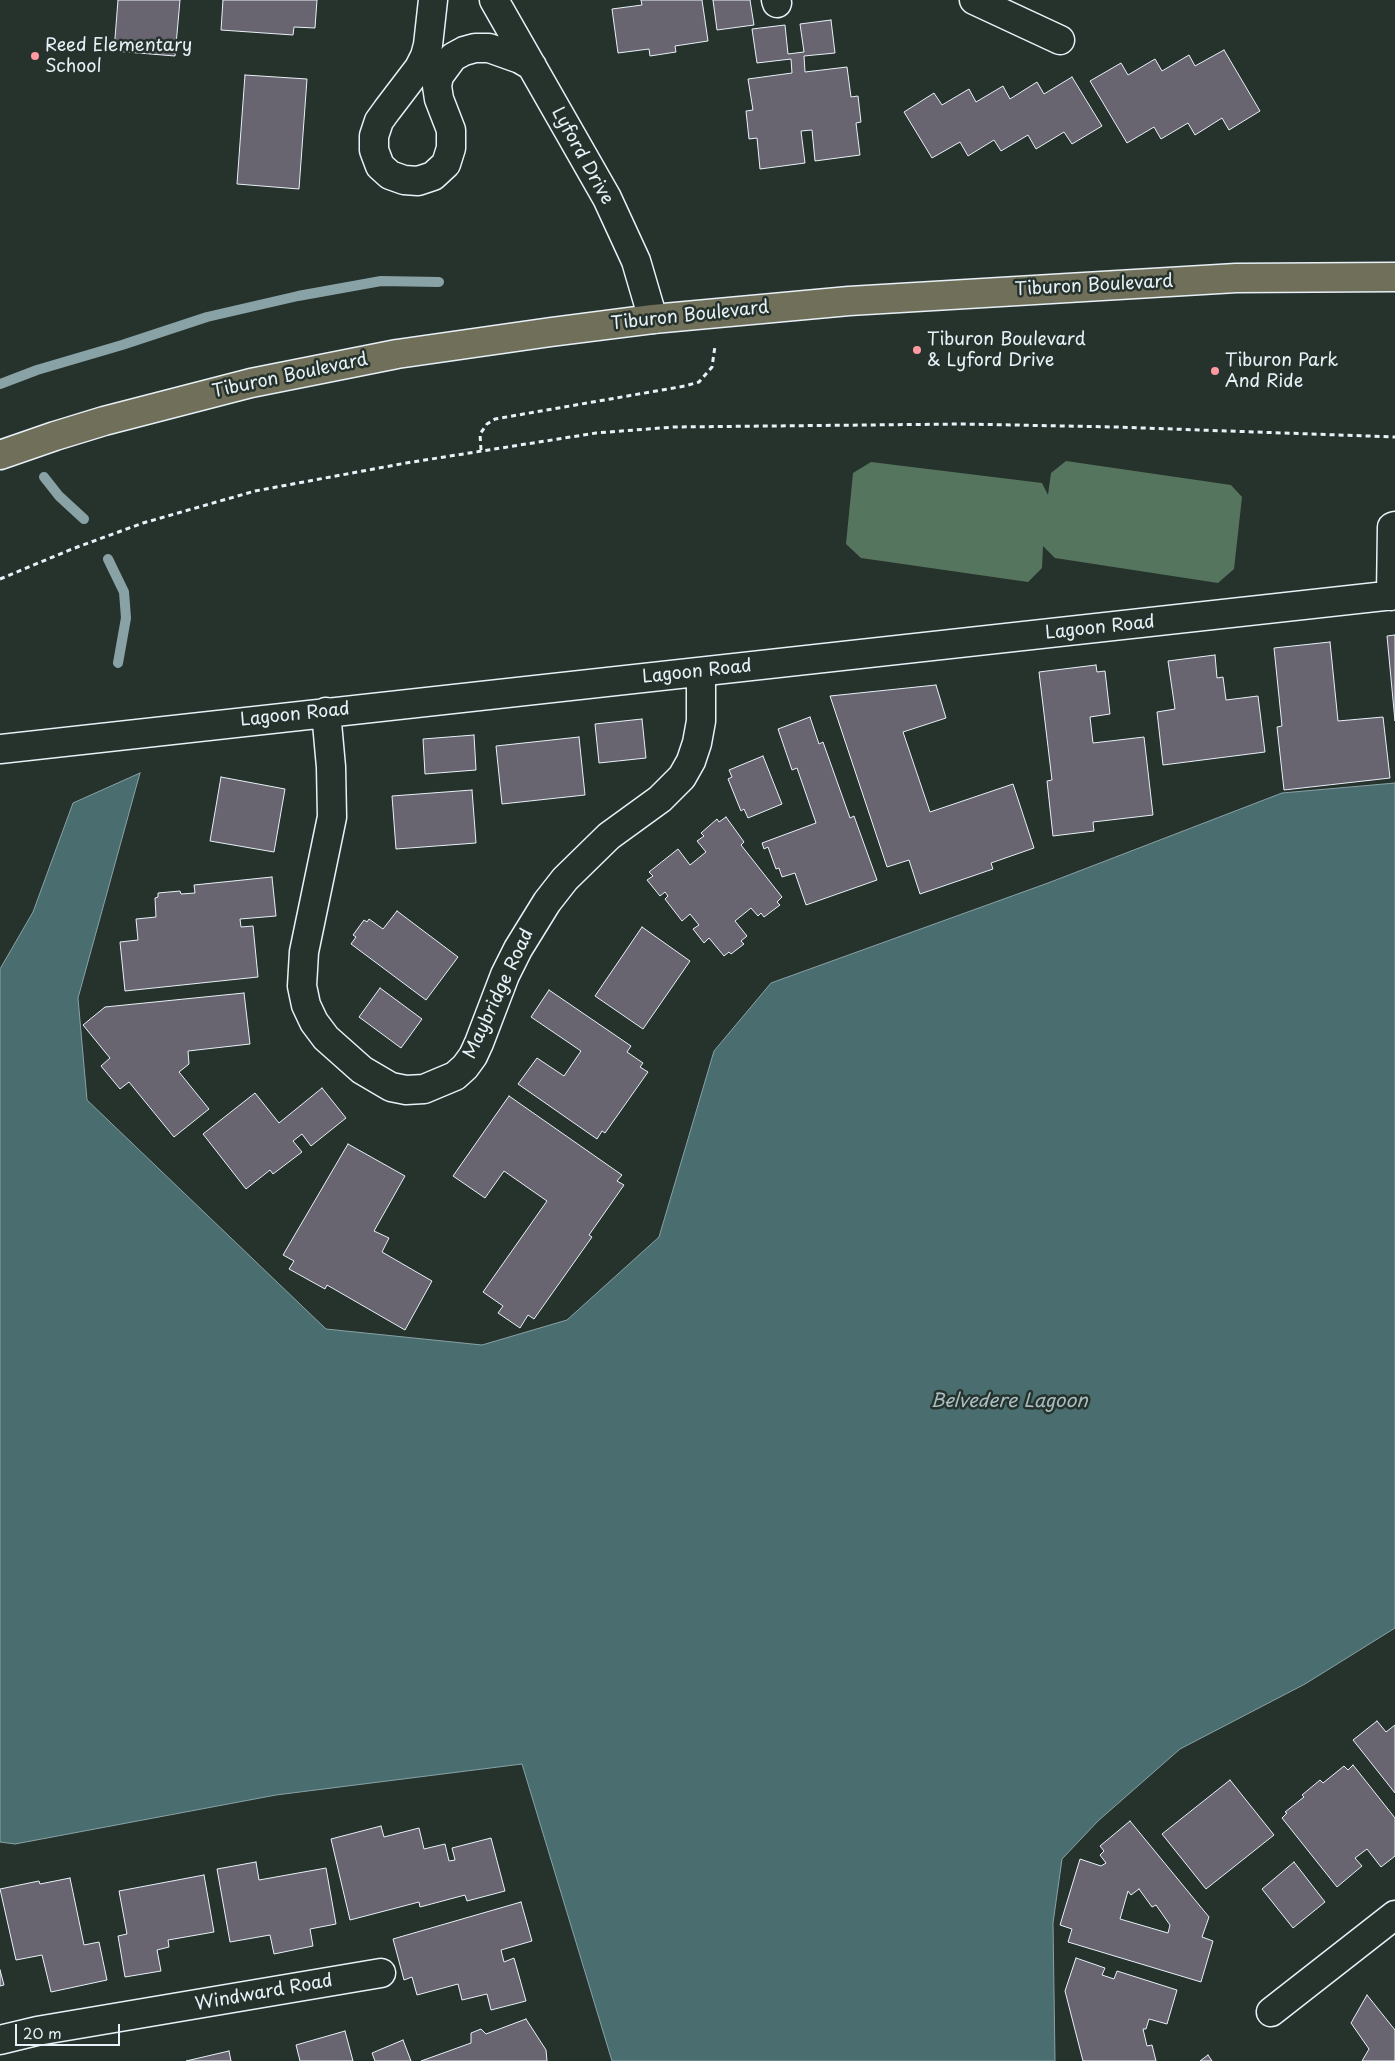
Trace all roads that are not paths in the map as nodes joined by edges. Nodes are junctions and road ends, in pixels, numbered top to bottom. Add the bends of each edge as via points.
1 (433, 0) edge
2 (494, 0) edge
3 (974, 0) edge
4 (1060, 40) dead end
5 (532, 66) junction
6 (1395, 277) edge
7 (653, 319) junction
8 (0, 455) edge
9 (1395, 526) edge
10 (1393, 595) edge
11 (701, 672) junction
12 (326, 712) junction
13 (0, 749) edge
14 (1395, 1915) edge
15 (380, 1973) dead end
16 (1271, 2012) dead end
17 (0, 2040) edge

1 - 5 street via 425,56 386,110 374,136 374,150 380,166 390,175 418,181 433,176 446,164 451,148 451,130 437,86 439,76 453,57 475,48 489,48
2 - 5 street, Lyford Drive
3 - 4 street
5 - 7 street, Lyford Drive via 619,222 636,261
6 - 7 main road, Tiburon Boulevard via 1236,278 1098,285 849,301
7 - 8 main road, Tiburon Boulevard via 434,348 300,373 104,421
9 - 10 street via 1392,527
10 - 11 street, Lagoon Road
11 - 12 street, Lagoon Road
11 - 12 street, Maybridge Road via 697,743 682,777 660,799 609,836 565,880 518,949 473,1056 455,1076 424,1089 391,1087 362,1070 326,1038 306,1005 302,986 304,952 332,817
12 - 13 street, Lagoon Road
14 - 16 street
15 - 17 street, Windward Road via 47,2029

